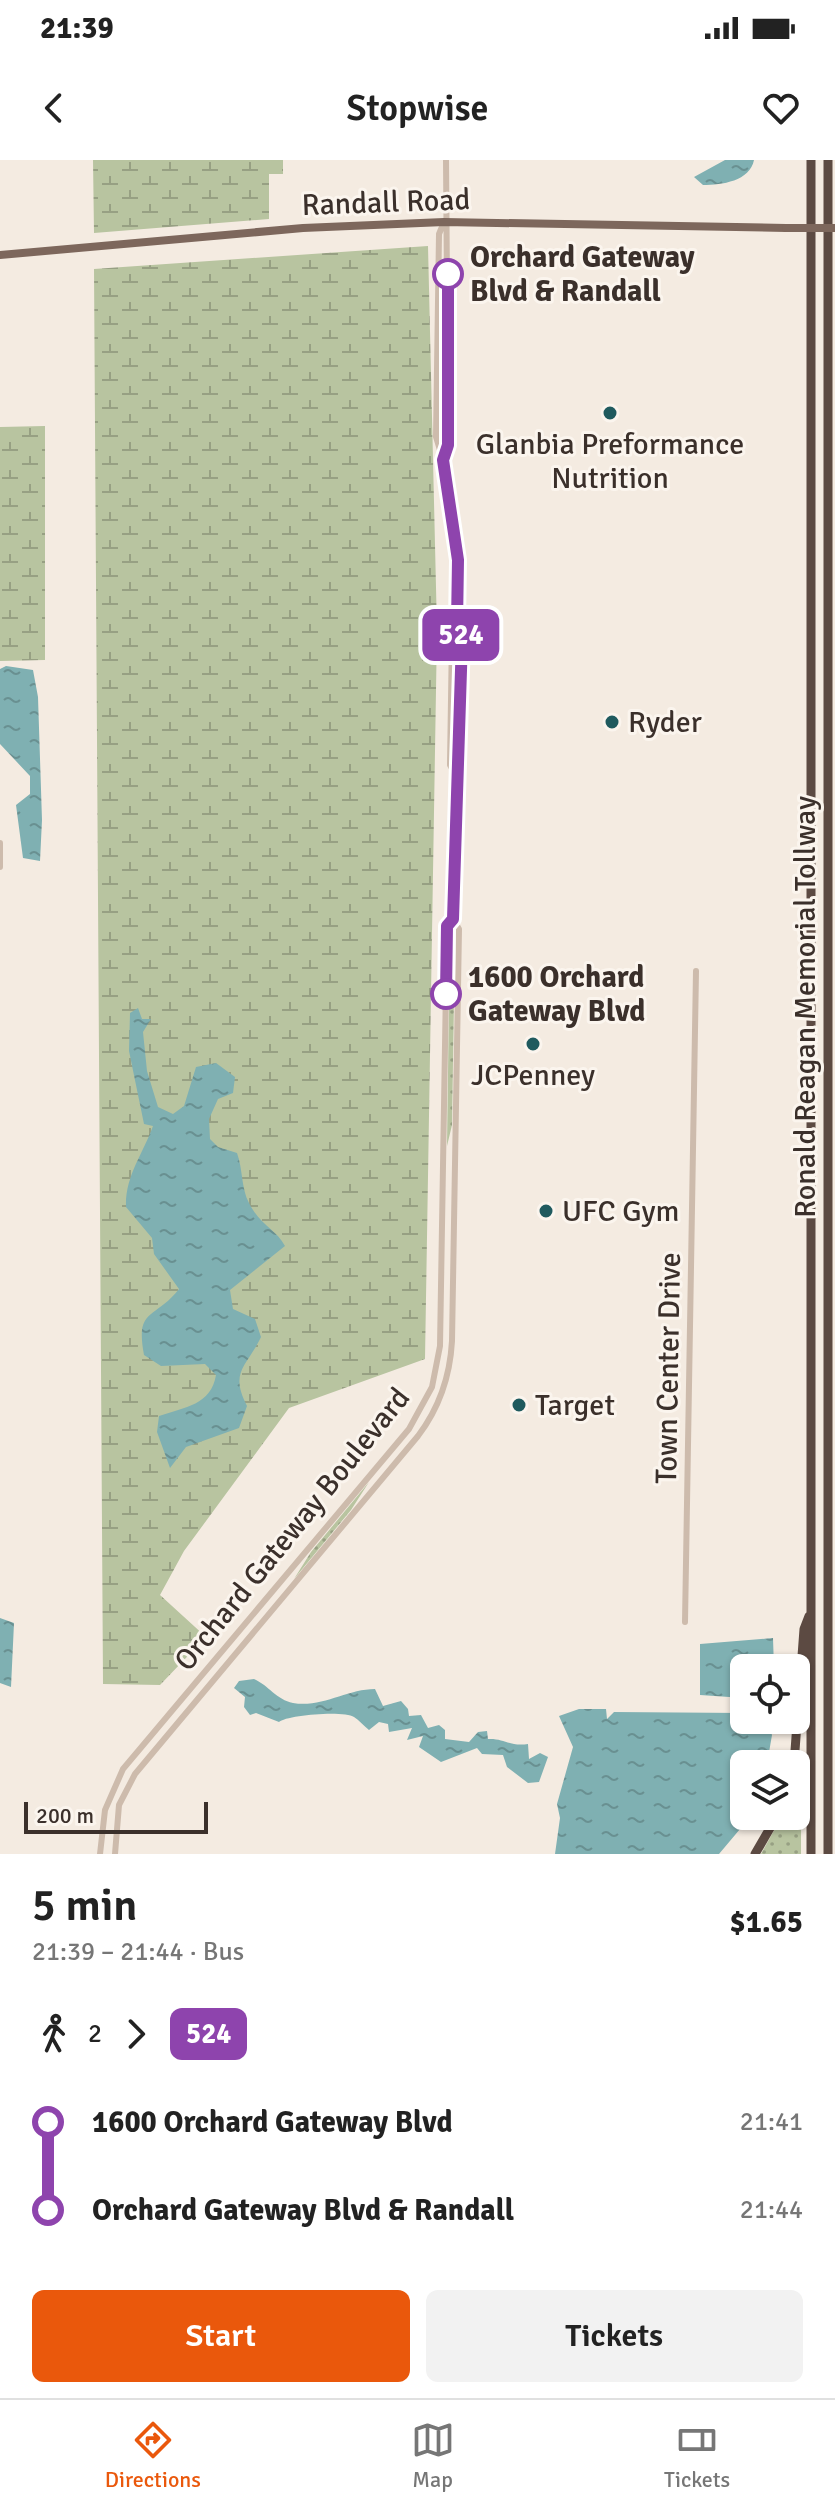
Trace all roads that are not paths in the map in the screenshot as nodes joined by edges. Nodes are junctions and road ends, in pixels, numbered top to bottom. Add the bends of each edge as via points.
1 (446, 160) edge
2 (811, 160) edge
3 (828, 160) edge
4 (444, 222) junction
5 (835, 228) edge
6 (0, 255) edge
7 (443, 460) junction
8 (0, 843) edge
9 (0, 867) edge
10 (453, 919) junction
11 (696, 971) dead end
12 (829, 1587) junction
13 (811, 1609) junction
14 (835, 1621) edge
15 (685, 1622) dead end
16 (795, 1750) edge
17 (769, 1830) edge
18 (100, 1854) edge
19 (115, 1854) edge
20 (755, 1854) edge
21 (811, 1854) edge
22 (828, 1854) edge

1 - 4 street
2 - 13 highway, Ronald Reagan Memorial Tollway
3 - 12 highway, Ronald Reagan Memorial Tollway
4 - 5 main road, Randall Road, bridge
4 - 6 main road, Randall Road via 303,228
4 - 7 street, Orchard Gateway Boulevard via 448,414
4 - 7 street, Orchard Gateway Boulevard via 439,234 436,420 436,447
7 - 10 street, Orchard Gateway Boulevard via 458,560 450,756 455,774
8 - 9 street
10 - 18 street, Orchard Gateway Boulevard via 447,926 440,1346 432,1387 409,1429 123,1769 105,1810
10 - 19 street, Orchard Gateway Boulevard via 459,929 452,1329 442,1395 405,1453 135,1774 119,1805
11 - 15 street, Town Center Drive
12 - 14 highway
12 - 22 highway, Ronald Reagan Memorial Tollway
13 - 16 highway via 804,1629
13 - 21 highway, Ronald Reagan Memorial Tollway
17 - 20 highway

